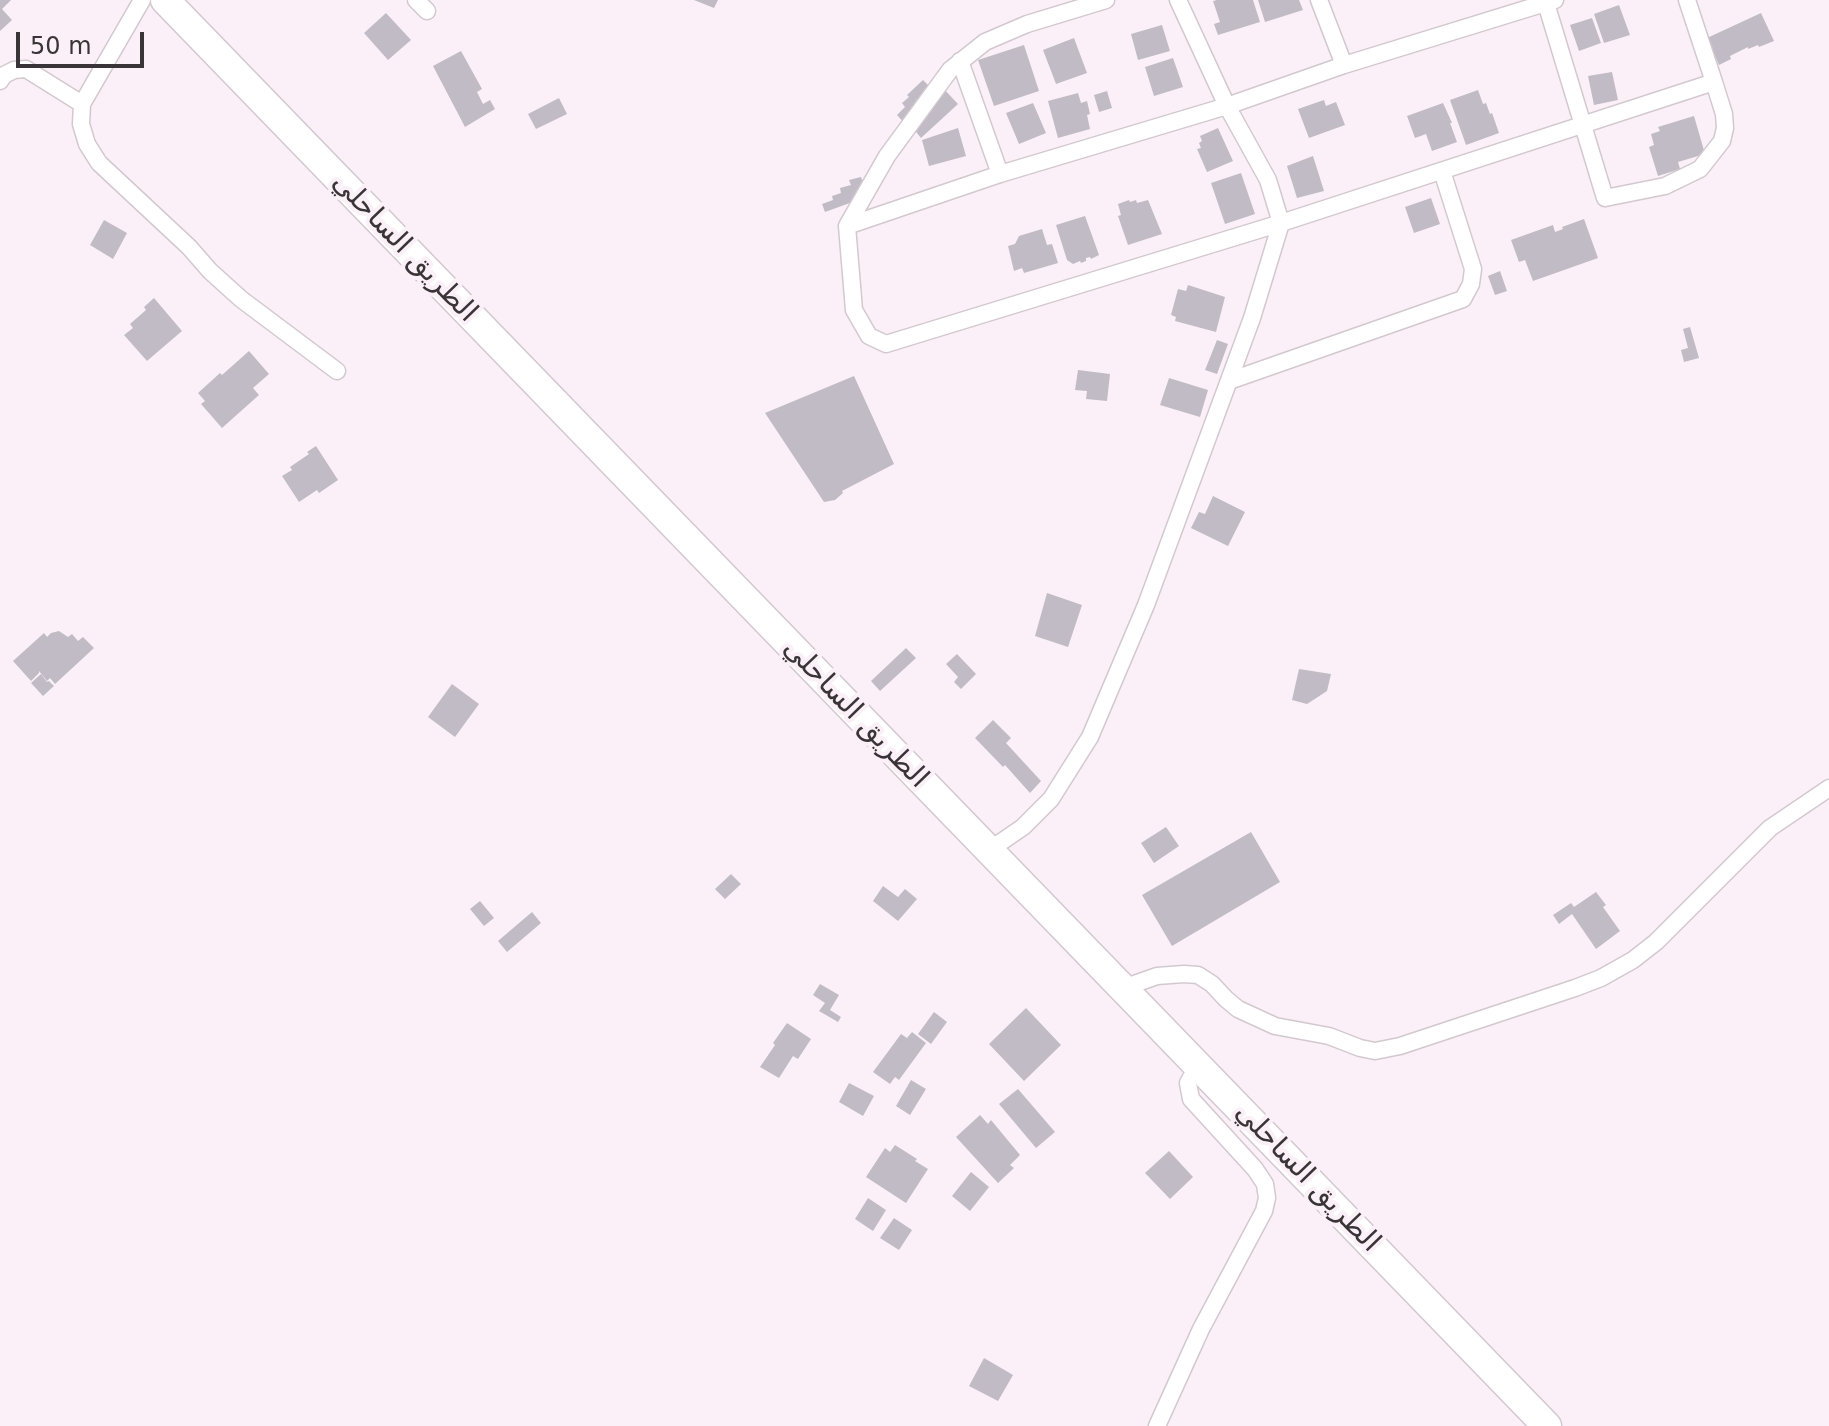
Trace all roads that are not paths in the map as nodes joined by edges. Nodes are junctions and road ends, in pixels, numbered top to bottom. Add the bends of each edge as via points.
1 (142, 0) edge
2 (165, 0) edge
3 (1106, 0) edge
4 (1178, 0) edge
5 (1319, 0) edge
6 (1687, 0) edge
7 (1548, 1) edge
8 (960, 61) junction
9 (1344, 65) junction
10 (0, 81) edge
11 (1714, 82) junction
12 (82, 104) junction
13 (1227, 106) junction
14 (1582, 125) junction
15 (1442, 171) junction
16 (1000, 174) junction
17 (1281, 223) junction
18 (847, 226) junction
19 (337, 371) dead end
20 (1229, 381) junction
21 (1829, 788) edge
22 (988, 851) junction
23 (1123, 988) junction
24 (1198, 1065) junction
25 (1157, 1426) edge
26 (1547, 1426) edge

1 - 12 street
2 - 22 highway, الطريق الساحلي
3 - 8 street via 1027,24 985,42
4 - 13 street
5 - 9 street
6 - 11 street
7 - 9 street
7 - 14 street
8 - 16 street
8 - 18 street via 887,156
9 - 13 street
10 - 12 street via 14,70 26,69
11 - 14 street
11 - 14 street via 1724,114 1722,141 1700,169 1665,186 1605,198
12 - 19 street via 81,124 99,163 241,299
13 - 16 street
13 - 17 street via 1268,180
14 - 15 street
15 - 17 street
15 - 20 street via 1473,269 1463,299
16 - 18 street
17 - 18 street via 886,344 869,336 854,310
17 - 20 street
20 - 22 street via 1146,605 1090,737 1051,799
21 - 23 street via 1770,828 1633,960 1575,988 1400,1046 1375,1051 1275,1026 1238,1009 1198,975 1157,976
22 - 23 highway, الطريق الساحلي
23 - 24 highway, الطريق الساحلي
24 - 25 street via 1188,1083 1191,1099 1255,1169 1267,1198
24 - 26 highway, الطريق الساحلي

